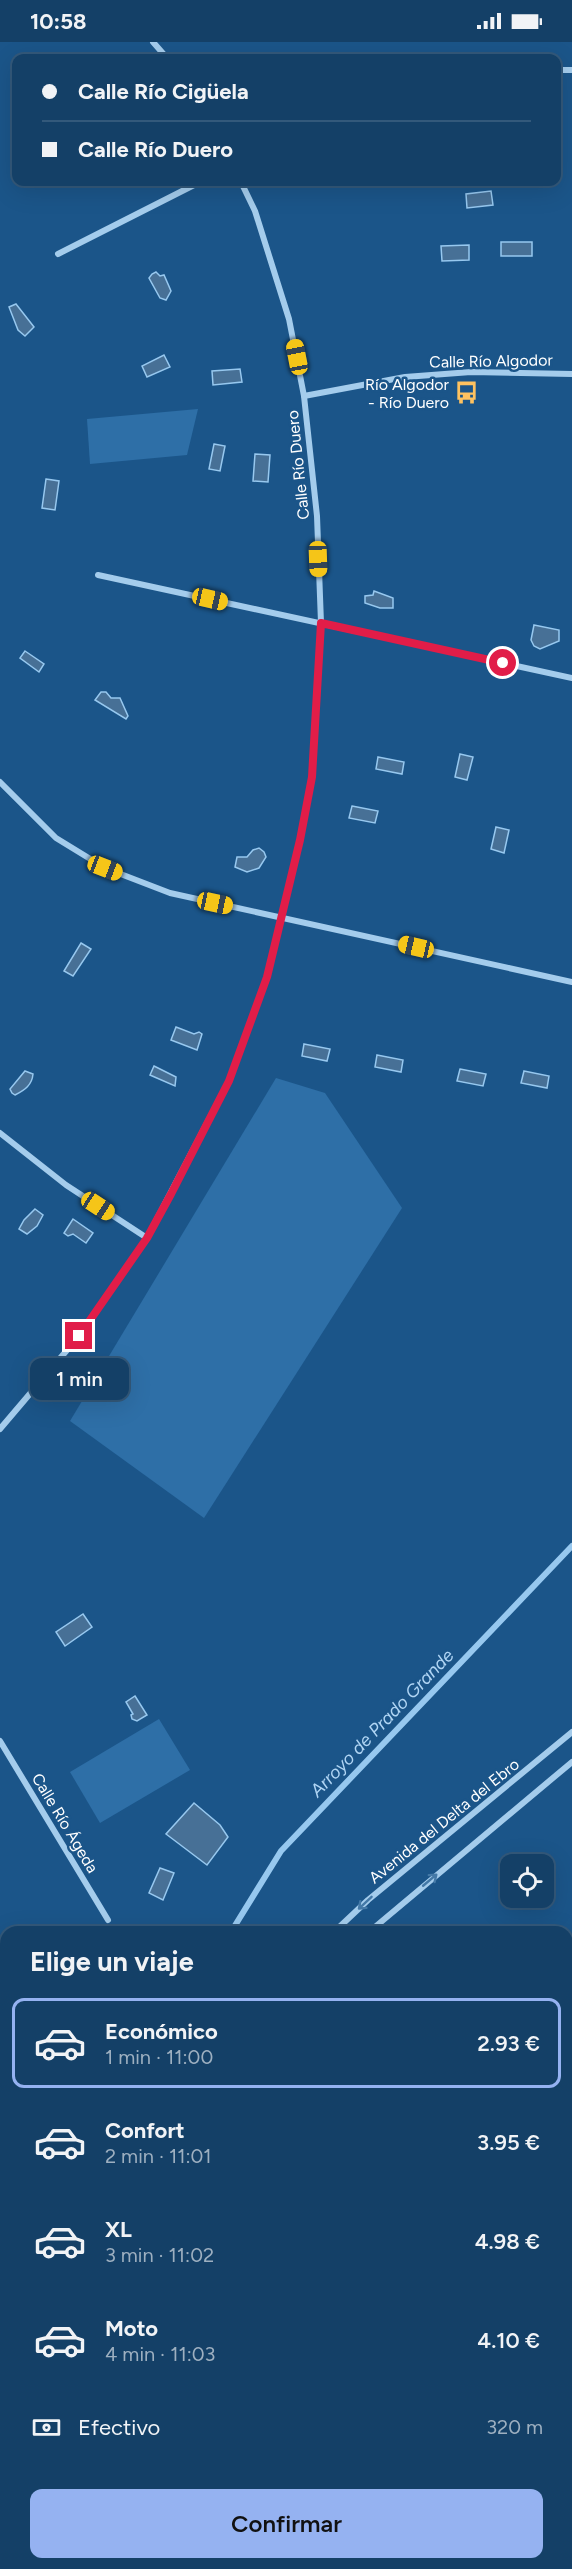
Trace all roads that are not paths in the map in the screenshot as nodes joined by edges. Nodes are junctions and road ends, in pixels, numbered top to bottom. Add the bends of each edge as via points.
1 (153, 42) edge
2 (164, 54) edge
3 (192, 186) edge
4 (243, 186) edge
5 (58, 254) dead end
6 (572, 374) edge
7 (304, 396) junction
8 (98, 574) dead end
9 (321, 623) junction
10 (572, 678) edge
11 (0, 783) edge
12 (282, 917) junction
13 (572, 982) edge
14 (0, 1133) edge
15 (147, 1238) junction
16 (0, 1429) edge
17 (572, 1732) edge
18 (0, 1741) edge
19 (572, 1761) edge
20 (108, 1920) dead end
21 (340, 1926) edge
22 (376, 1926) edge

1 - 2 street
3 - 5 street
4 - 7 street, Calle Río Duero via 255,211 289,319
6 - 7 street, Calle Río Algodor via 471,372 405,377
7 - 9 street, Calle Río Duero via 317,516
8 - 9 street
9 - 10 street
9 - 12 street, Calle Río Duero via 312,777
11 - 12 street via 56,838 105,868 170,893
12 - 13 street
12 - 15 street, Calle Río Duero via 267,977 229,1081
14 - 15 street via 66,1185
15 - 16 street, Calle Río Duero via 79,1336
17 -> 21 street, Avenida del Delta del Ebro
18 - 20 street, Calle Río Ágeda
22 -> 19 street

